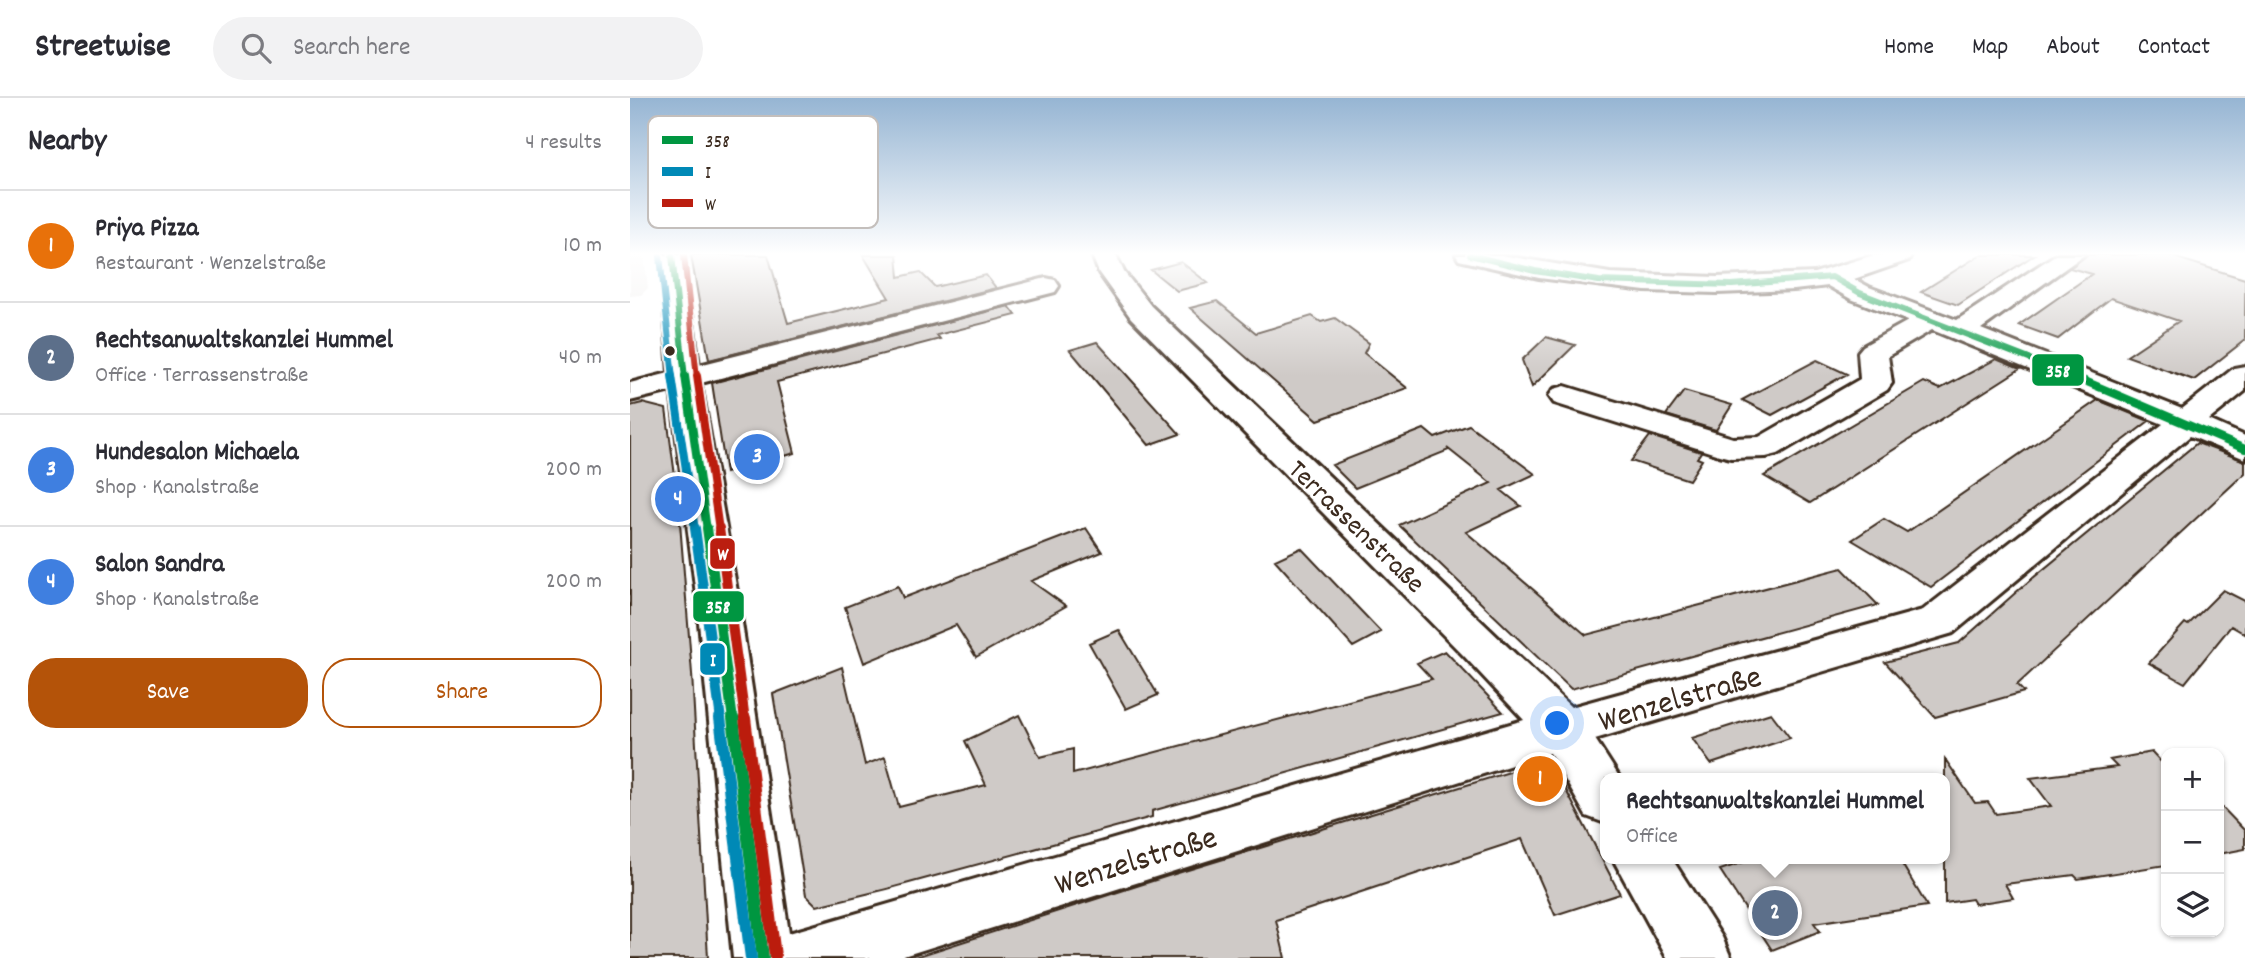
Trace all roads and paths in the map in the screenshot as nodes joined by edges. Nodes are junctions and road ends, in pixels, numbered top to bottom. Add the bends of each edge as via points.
1 (676, 295) edge
2 (1011, 295) edge
3 (1127, 295) edge
4 (1866, 295) edge
5 (2013, 295) edge
6 (1930, 320) junction
7 (1960, 331) junction
8 (2245, 375) edge
9 (684, 380) junction
10 (630, 392) edge
11 (1565, 396) dead end
12 (2188, 423) junction
13 (2245, 449) edge
14 (1562, 729) junction
15 (1600, 792) edge
16 (1644, 864) edge
17 (763, 958) edge
18 (801, 958) edge
19 (1701, 958) edge

1 - 9 street
2 - 9 street
3 - 14 street, Terrassenstraße
4 - 6 street
5 - 7 street
6 - 7 street
6 - 11 street via 1873,352 1876,383 1766,447 1731,448
7 - 12 street
8 - 12 street, Wenzelstraße
9 - 10 street
9 - 17 street via 720,616
12 - 13 street
12 - 14 street, Wenzelstraße via 1938,622
14 - 15 street, Terrassenstraße
14 - 18 street, Wenzelstraße
16 - 19 street

